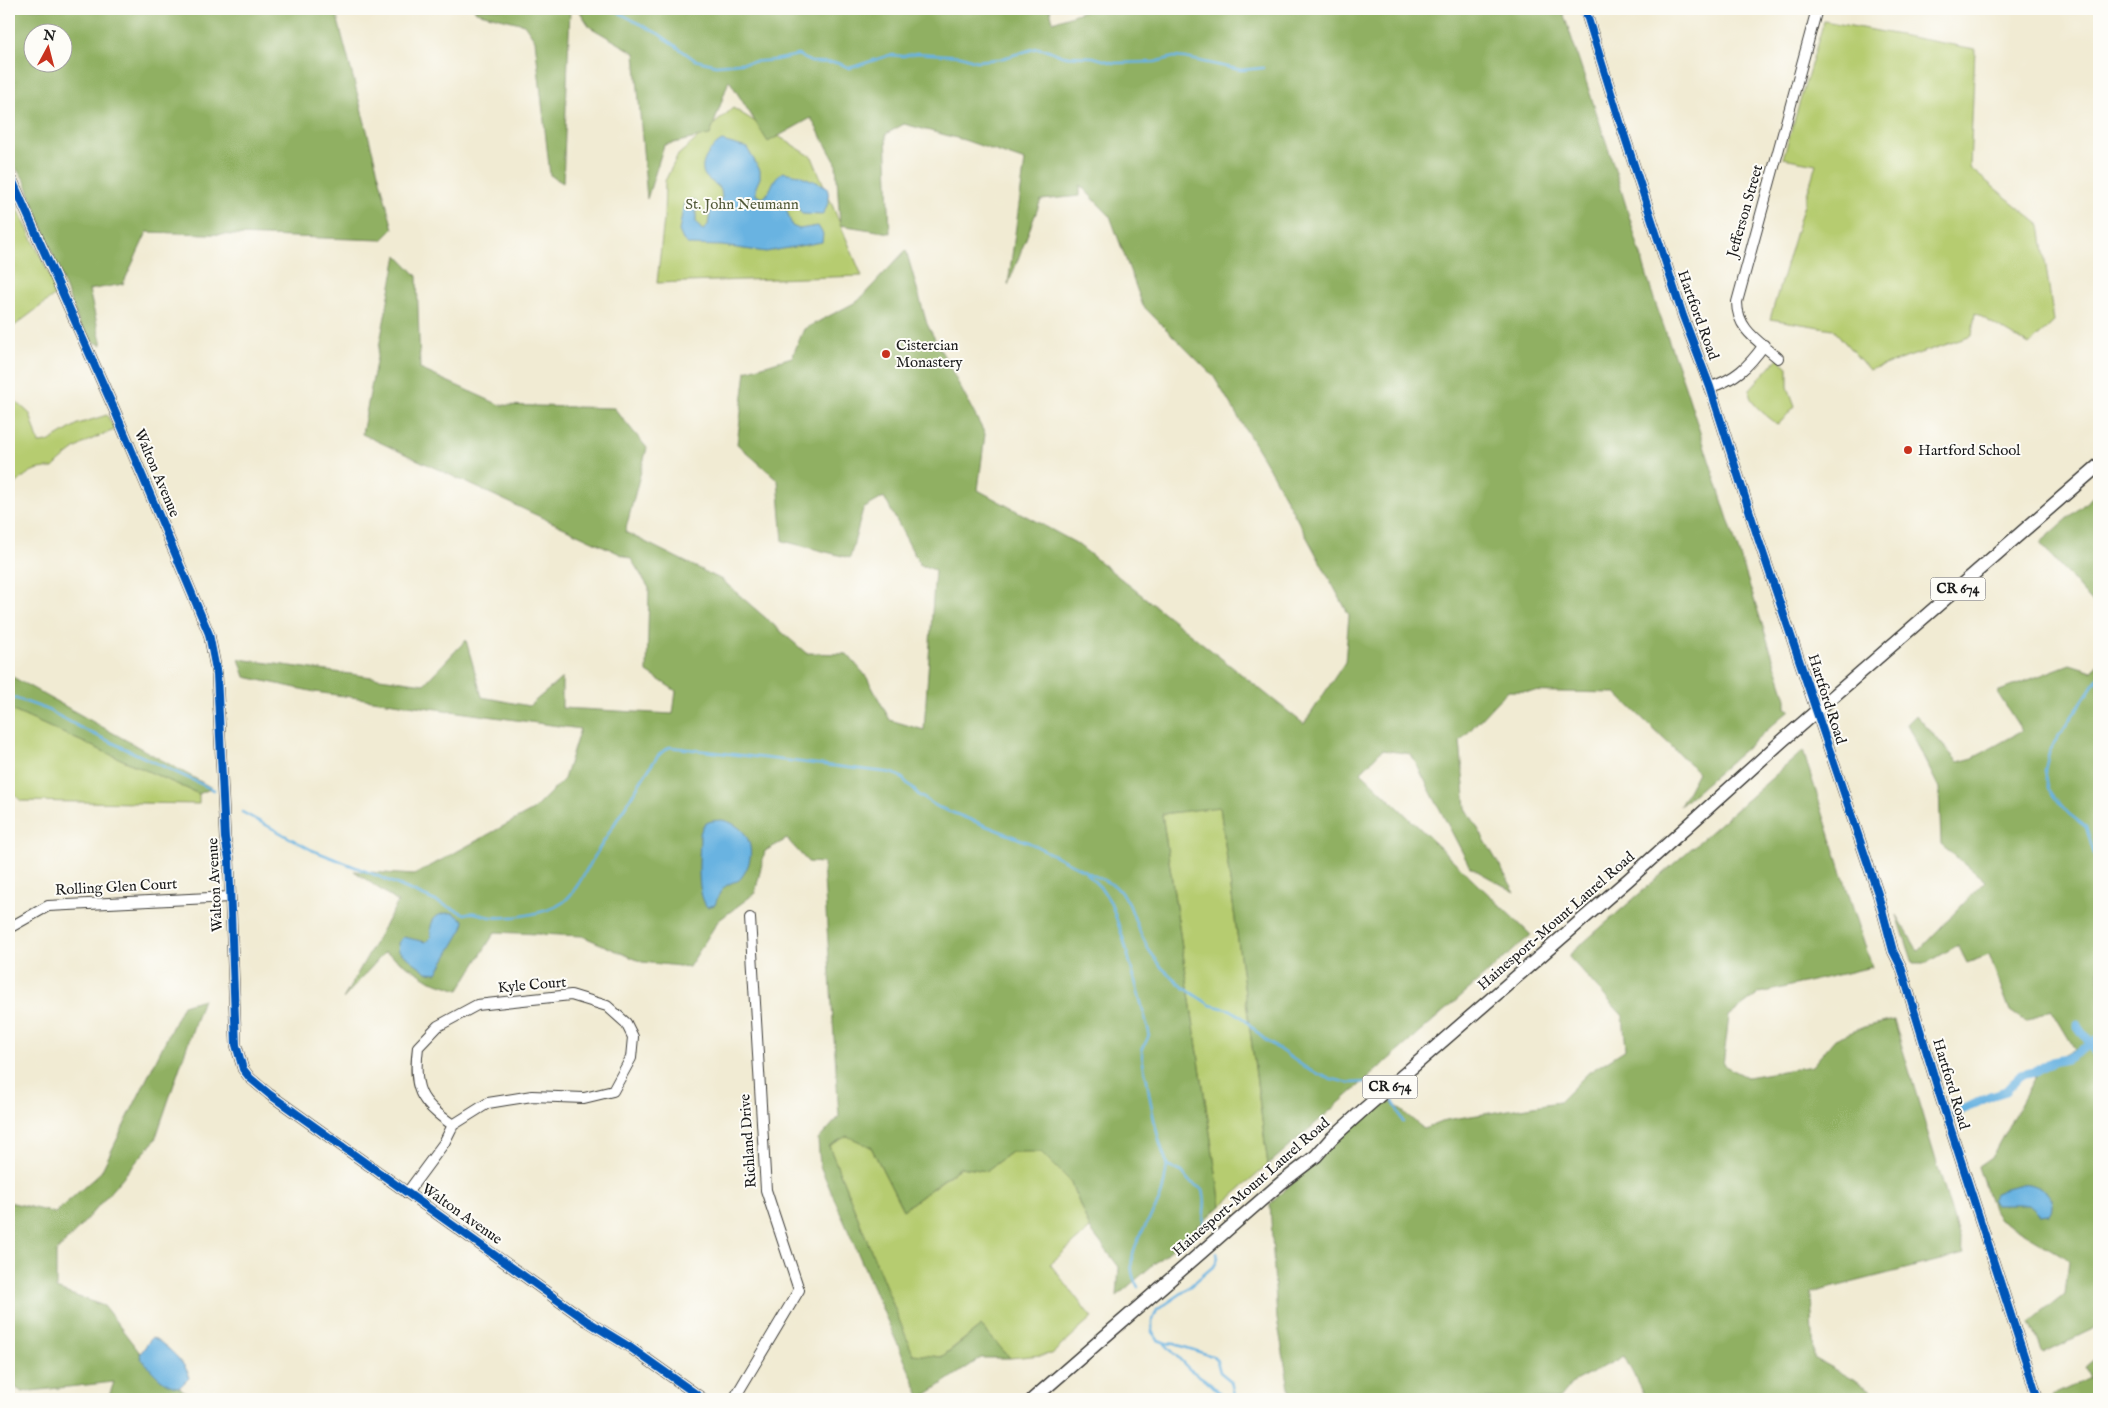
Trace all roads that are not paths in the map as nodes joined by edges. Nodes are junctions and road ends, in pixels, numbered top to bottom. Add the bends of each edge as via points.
1 (1585, 9) edge
2 (1817, 9) edge
3 (9, 173) edge
4 (1764, 345) junction
5 (1778, 358) dead end
6 (1710, 386) junction
7 (2099, 465) edge
8 (1816, 712) junction
9 (230, 897) junction
10 (750, 918) dead end
11 (9, 928) edge
12 (453, 1125) junction
13 (407, 1193) junction
14 (703, 1399) edge
15 (734, 1399) edge
16 (1033, 1399) edge
17 (2038, 1399) edge

1 - 6 street, Hartford Road via 1683,316
2 - 4 street, Jefferson Street via 1738,293 1740,321
3 - 9 street, Walton Avenue via 115,411 209,634 217,674
4 - 5 street, Jefferson Street
4 - 6 street via 1741,373
6 - 8 street, Hartford Road
7 - 8 main road, Hainesport-Mount Laurel Road / CR 674
8 - 16 main road, Hainesport-Mount Laurel Road / CR 674 via 1331,1139 1316,1156
8 - 17 street, Hartford Road via 1878,894 1893,951 1901,967
9 - 11 street, Rolling Glen Court via 48,906
9 - 13 street, Walton Avenue via 236,1045 243,1069 269,1094
10 - 15 street, Richland Drive via 766,1190 799,1290
12 - 12 street, Kyle Court via 488,1103 532,1096 584,1098 613,1091 631,1058 632,1037 626,1023 607,1006 571,995 477,1005 438,1026 418,1047 417,1080 420,1093 431,1108
12 - 13 street, Kyle Court via 444,1143
13 - 14 street, Walton Avenue

